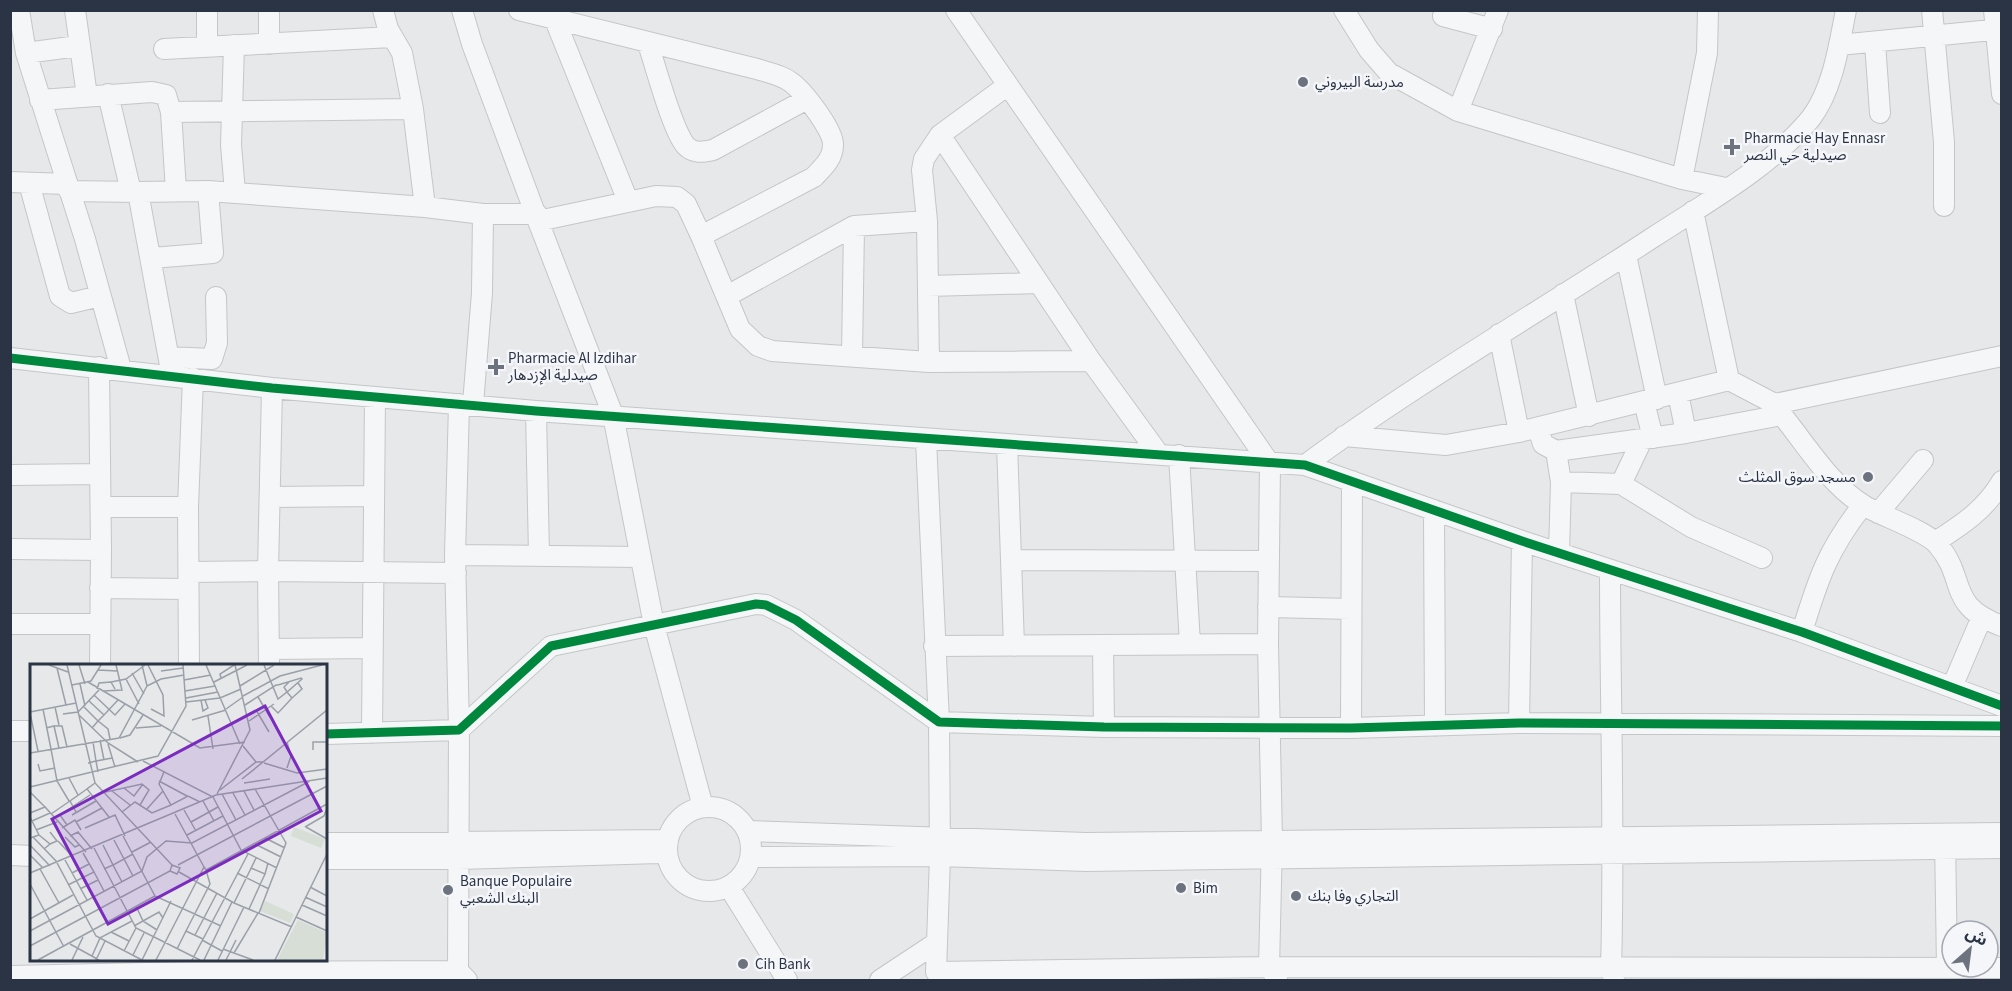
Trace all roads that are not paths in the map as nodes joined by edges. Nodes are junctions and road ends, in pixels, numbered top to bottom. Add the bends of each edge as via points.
1 (19, 10) edge
2 (75, 10) edge
3 (207, 10) edge
4 (269, 10) edge
5 (383, 10) edge
6 (462, 10) edge
7 (519, 10) edge
8 (956, 10) edge
9 (1344, 10) edge
10 (1708, 10) edge
11 (1846, 10) edge
12 (1932, 10) edge
13 (1443, 16) dead end
14 (555, 20) junction
15 (1495, 20) edge
16 (1997, 23) edge
17 (1934, 36) junction
18 (392, 37) junction
19 (1875, 42) junction
20 (20, 43) edge
21 (269, 44) junction
22 (648, 44) junction
23 (207, 45) junction
24 (234, 45) junction
25 (1839, 45) junction
26 (78, 46) junction
27 (164, 49) dead end
28 (1008, 85) junction
29 (108, 94) junction
30 (2001, 94) edge
31 (87, 96) junction
32 (807, 99) junction
33 (40, 100) junction
34 (413, 110) junction
35 (1458, 111) junction
36 (171, 112) junction
37 (1880, 112) dead end
38 (232, 113) junction
39 (940, 135) junction
40 (1682, 179) junction
41 (20, 183) edge
42 (68, 187) junction
43 (1726, 188) junction
44 (176, 191) junction
45 (208, 191) junction
46 (134, 192) junction
47 (235, 192) junction
48 (628, 201) junction
49 (1944, 206) dead end
50 (424, 207) junction
51 (1694, 211) junction
52 (483, 214) junction
53 (537, 218) junction
54 (927, 221) junction
55 (854, 226) junction
56 (701, 236) junction
57 (1626, 255) junction
58 (152, 258) junction
59 (1039, 283) junction
60 (928, 286) junction
61 (1563, 294) junction
62 (100, 296) junction
63 (727, 296) junction
64 (216, 297) dead end
65 (1499, 334) junction
66 (852, 356) junction
67 (2001, 356) edge
68 (169, 357) junction
69 (10, 358) edge
70 (1091, 361) junction
71 (929, 362) junction
72 (99, 367) junction
73 (121, 369) junction
74 (172, 376) junction
75 (193, 378) junction
76 (1730, 380) junction
77 (272, 388) junction
78 (1678, 393) junction
79 (375, 397) junction
80 (1650, 400) junction
81 (466, 404) junction
82 (1778, 409) junction
83 (536, 411) junction
84 (613, 416) junction
85 (1589, 416) junction
86 (1529, 430) junction
87 (1686, 433) junction
88 (1344, 436) junction
89 (1647, 439) junction
90 (926, 440) junction
91 (1007, 444) junction
92 (1556, 451) junction
93 (1158, 453) junction
94 (1179, 455) junction
95 (1923, 460) dead end
96 (1270, 464) junction
97 (1305, 465) junction
98 (100, 474) junction
99 (10, 475) edge
100 (1352, 481) junction
101 (2001, 481) edge
102 (1561, 482) junction
103 (1621, 484) junction
104 (374, 496) junction
105 (270, 497) junction
106 (101, 507) junction
107 (188, 507) junction
108 (1871, 509) junction
109 (1434, 510) junction
110 (1522, 541) junction
111 (1935, 542) junction
112 (10, 549) edge
113 (101, 550) junction
114 (1559, 553) junction
115 (539, 555) junction
116 (640, 557) junction
117 (1762, 558) dead end
118 (1011, 560) junction
119 (1268, 561) junction
120 (1186, 562) junction
121 (456, 564) junction
122 (1611, 570) junction
123 (268, 571) junction
124 (373, 573) junction
125 (189, 581) junction
126 (100, 588) junction
127 (1268, 607) junction
128 (1351, 609) junction
129 (1981, 619) junction
130 (10, 624) edge
131 (100, 624) junction
132 (654, 625) junction
133 (2001, 626) edge
134 (1802, 632) junction
135 (1190, 644) junction
136 (1268, 644) junction
137 (1103, 645) junction
138 (934, 646) junction
139 (1014, 646) junction
140 (372, 648) junction
141 (269, 657) edge
142 (100, 664) edge
143 (189, 664) edge
144 (1952, 687) junction
145 (2001, 706) edge
146 (939, 722) junction
147 (1518, 723) junction
148 (1610, 724) junction
149 (1435, 726) junction
150 (2001, 726) edge
151 (1104, 727) junction
152 (1269, 727) junction
153 (1352, 728) junction
154 (459, 730) junction
155 (10, 731) edge
156 (30, 731) edge
157 (372, 733) junction
158 (327, 734) edge
159 (703, 807) junction
160 (747, 831) junction
161 (2001, 832) edge
162 (1945, 841) junction
163 (10, 842) edge
164 (30, 842) edge
165 (327, 843) edge
166 (667, 846) junction
167 (1614, 846) junction
168 (939, 847) junction
169 (2001, 848) edge
170 (1272, 849) junction
171 (457, 851) junction
172 (10, 855) edge
173 (30, 856) edge
174 (751, 857) junction
175 (327, 859) edge
176 (729, 887) junction
177 (1946, 919) edge
178 (936, 943) junction
179 (1940, 968) edge
180 (192, 971) edge
181 (1274, 974) edge
182 (1612, 974) edge
183 (1828, 974) edge
184 (1397, 975) edge
185 (1492, 975) edge
186 (280, 976) edge
187 (351, 976) edge
188 (425, 976) edge
189 (463, 976) edge
190 (936, 976) edge
191 (20, 978) edge
192 (787, 981) edge
193 (880, 981) edge

1 - 20 street
2 - 26 street
3 - 23 street
4 - 21 street
5 - 18 street
6 - 53 street
7 - 14 street
8 - 28 street
9 - 35 street via 1389,73
10 - 40 street via 1707,53
11 - 25 street
12 - 17 street
13 - 15 street
14 - 22 street
14 - 48 street
15 - 35 street
16 - 17 street
16 - 30 street
17 - 19 street
17 - 49 street via 1944,142
18 - 21 street
18 - 34 street via 402,53
19 - 25 street
19 - 37 street
20 - 26 street
20 - 33 street
21 - 24 street
22 - 32 street via 781,76
22 - 32 street via 678,130 685,145 693,151 713,150
23 - 24 street
23 - 27 street
24 - 38 street
25 - 43 street via 1825,93 1812,116 1749,176
26 - 31 street
28 - 39 street
28 - 96 street
29 - 31 street
29 - 36 street via 160,92 169,100
29 - 46 street
31 - 33 street
32 - 56 street via 831,132 834,143 826,164 814,177
33 - 42 street
34 - 38 street
34 - 50 street
35 - 40 street
36 - 38 street
36 - 44 street
38 - 47 street
39 - 54 street via 924,159 922,170
39 - 59 street
40 - 43 street
41 - 42 street
41 - 62 street via 60,296 72,303
42 - 46 street
42 - 62 street
43 - 51 street
44 - 45 street
44 - 46 street
45 - 47 street
45 - 58 street via 213,254
46 - 58 street
47 - 50 street
48 - 53 street
48 - 56 street via 677,197 686,204
50 - 52 street
51 - 57 street
51 - 76 street
52 - 53 street
52 - 81 street via 482,293
53 - 84 street
54 - 55 street
54 - 60 street
55 - 63 street
55 - 66 street
56 - 63 street
57 - 61 street
57 - 80 street
58 - 68 street
59 - 60 street
59 - 70 street
60 - 71 street
61 - 65 street
61 - 85 street
62 - 73 street
63 - 66 street via 740,329 758,346 772,351
64 - 68 street via 217,344 212,359
65 - 86 street
65 - 88 street
66 - 71 street
67 - 82 street
68 - 74 street
69 - 72 street
70 - 71 street
70 - 93 street
72 - 73 street
72 - 98 street
73 - 74 street
74 - 75 street
75 - 77 street
75 - 107 street
76 - 78 street
76 - 82 street
77 - 79 street
77 - 105 street
78 - 80 street
78 - 87 street
79 - 81 street
79 - 104 street
80 - 85 street
80 - 89 street
81 - 83 street
81 - 121 street
82 - 87 street
82 - 108 street via 1836,484
83 - 84 street
83 - 115 street
84 - 90 street
84 - 116 street
85 - 86 street
86 - 88 street via 1446,445
86 - 92 street
87 - 89 street
88 - 97 street
89 - 92 street
89 - 103 street
90 - 91 street
90 - 138 street
91 - 93 street
91 - 118 street
92 - 102 street
93 - 94 street
94 - 96 street
94 - 120 street
95 - 108 street
96 - 97 street
96 - 119 street
97 - 100 street
98 - 99 street
98 - 106 street
100 - 109 street
100 - 128 street
101 - 111 street via 1974,516
102 - 103 street
102 - 114 street
103 - 117 street via 1691,527
104 - 105 street
104 - 124 street
105 - 123 street
106 - 107 street
106 - 113 street
107 - 125 street
108 - 111 street
108 - 134 street via 1840,534 1824,564
109 - 110 street
109 - 149 street
110 - 114 street
110 - 147 street
111 - 129 street via 1952,569 1958,591
112 - 113 street
113 - 126 street
114 - 122 street
115 - 116 street
115 - 121 street
116 - 132 street
118 - 120 street
118 - 139 street
119 - 120 street
119 - 127 street
120 - 135 street
121 - 124 street
121 - 154 street
122 - 134 street
122 - 148 street
123 - 124 street
123 - 125 street
123 - 141 street
124 - 140 street
125 - 126 street
125 - 143 street
126 - 131 street
127 - 128 street
127 - 136 street
128 - 153 street
129 - 133 street
129 - 144 street
130 - 131 street
131 - 142 street
132 - 146 street via 744,605 766,605 796,620
132 - 154 street via 550,646
132 - 159 street
134 - 144 street
135 - 136 street
135 - 137 street
136 - 152 street
137 - 139 street
137 - 151 street
138 - 139 street
138 - 146 street
140 - 141 street
140 - 157 street
144 - 145 street
146 - 151 street
146 - 168 street
147 - 148 street
147 - 149 street
148 - 150 street
148 - 167 street
149 - 153 street
151 - 152 street
152 - 153 street
152 - 170 street
154 - 157 street
154 - 171 street
155 - 156 street
157 - 158 street
159 - 160 street via 729,812
159 - 166 street via 680,818
160 - 168 street
160 - 174 street
161 - 162 street
162 - 167 street
162 - 169 street
162 - 177 street
163 - 164 street
165 - 171 street
166 - 171 street
166 - 176 street via 673,872 688,887 702,891
167 - 170 street
167 - 182 street
168 - 170 street via 1086,861
168 - 174 street
168 - 178 street
170 - 181 street
171 - 175 street
171 - 189 street
172 - 173 street
174 - 176 street via 740,879
176 - 192 street
178 - 190 street
178 - 193 street
179 - 183 street
180 - 186 street
180 - 191 street
181 - 184 street
181 - 190 street
182 - 183 street
182 - 185 street
184 - 185 street
186 - 187 street
187 - 188 street
188 - 189 street

